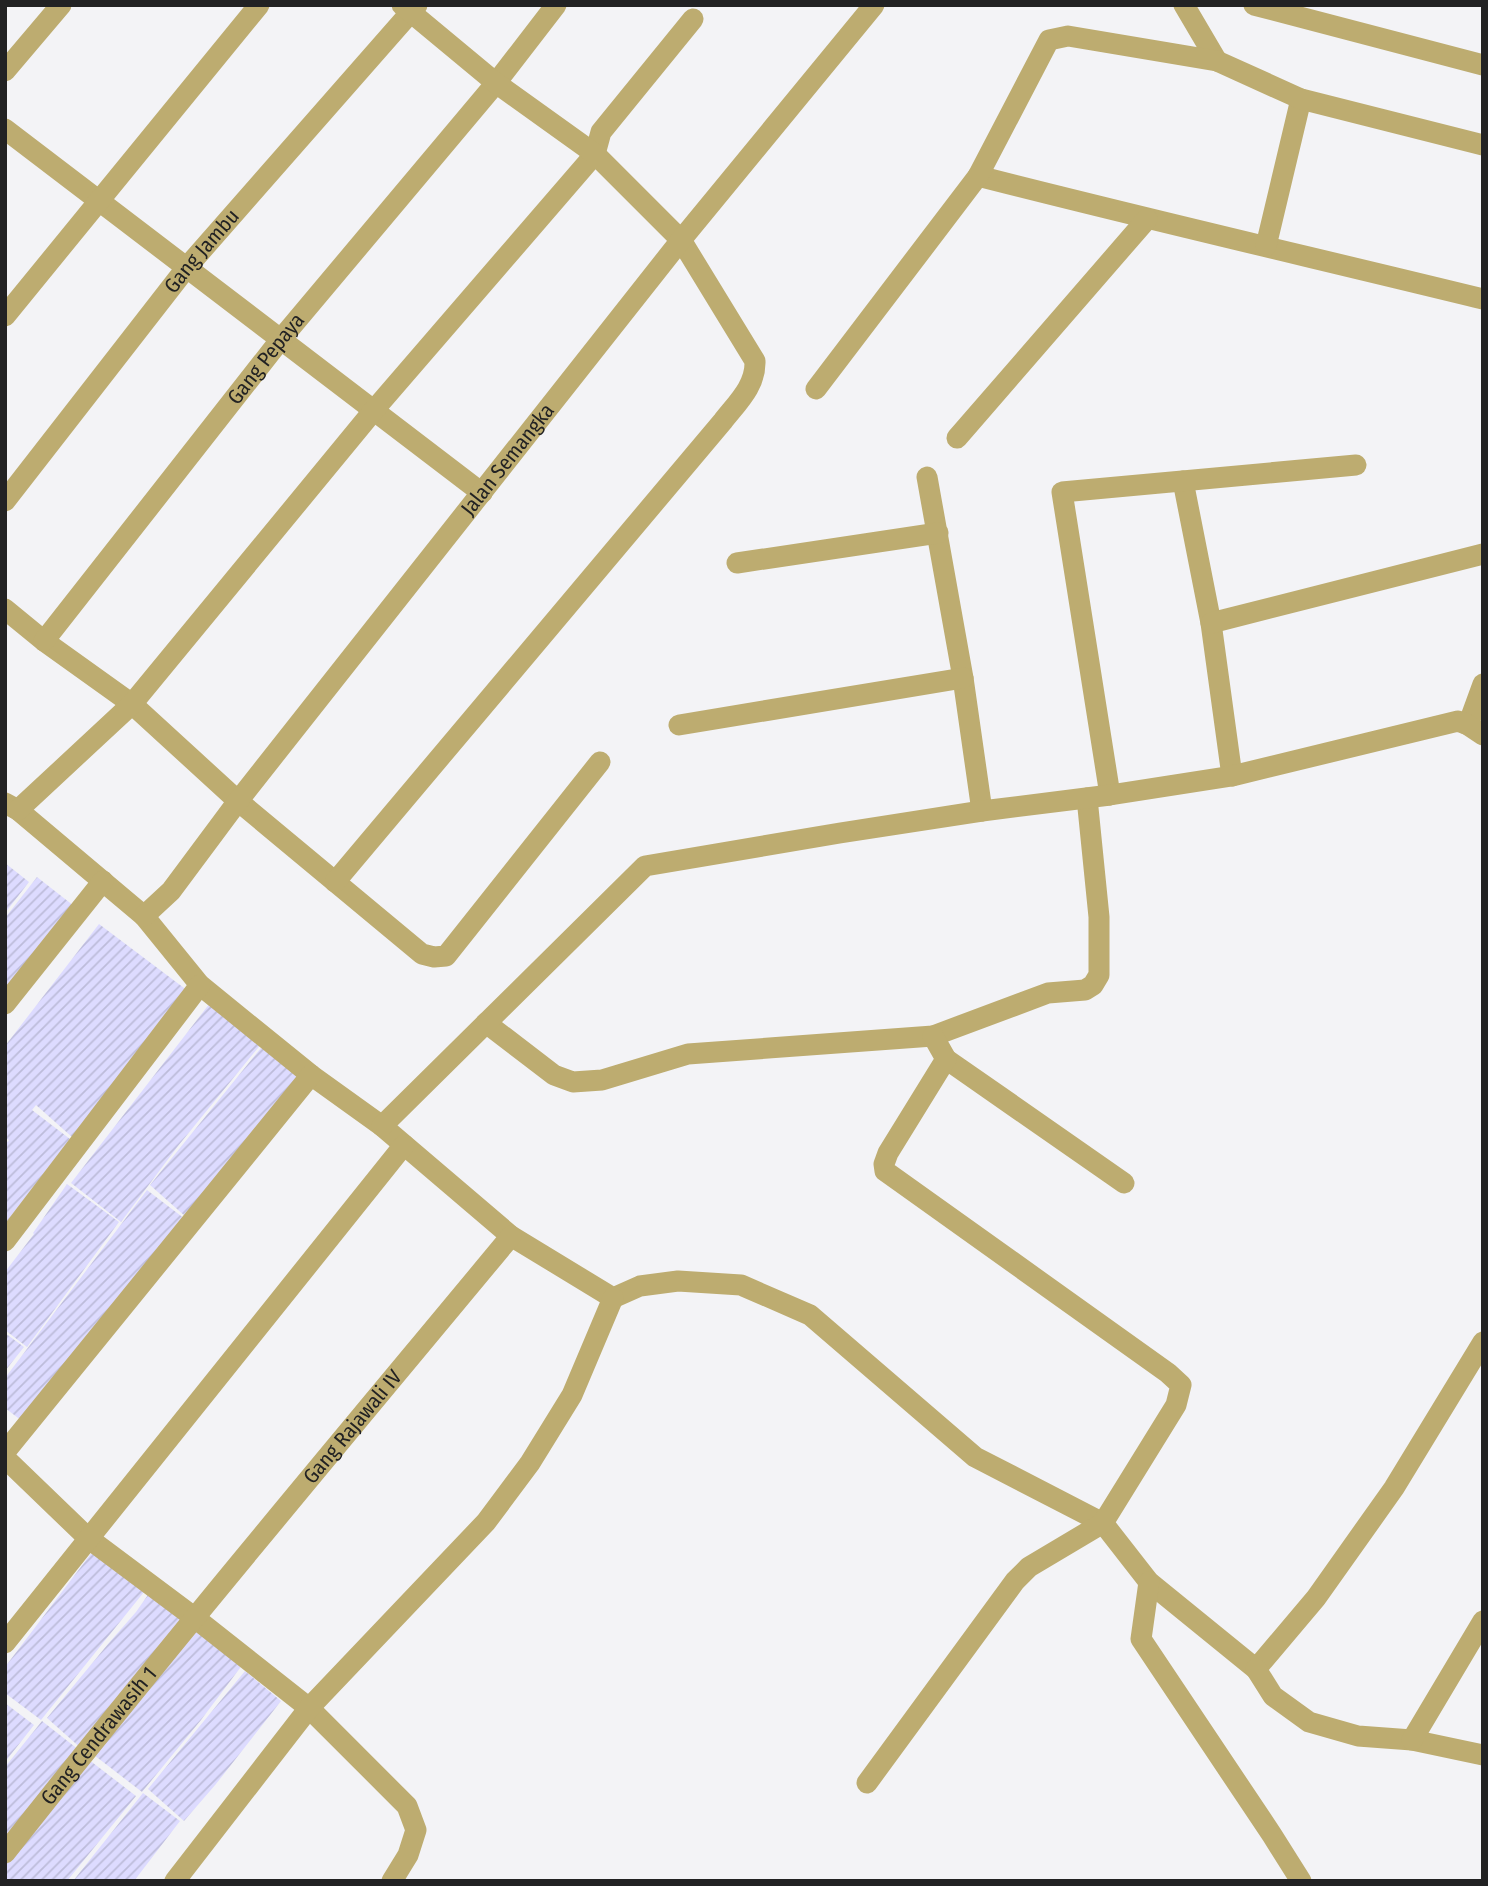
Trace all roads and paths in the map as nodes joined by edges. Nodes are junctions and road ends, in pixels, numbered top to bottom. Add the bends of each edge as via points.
1 (61, 5) edge
2 (259, 5) edge
3 (556, 5) edge
4 (874, 5) edge
5 (1184, 5) edge
6 (1254, 5) edge
7 (410, 7) edge
8 (693, 19) dead end
9 (1217, 61) junction
10 (1483, 65) edge
11 (5, 71) edge
12 (496, 83) junction
13 (1301, 99) junction
14 (5, 129) edge
15 (1483, 145) edge
16 (595, 154) junction
17 (978, 176) junction
18 (100, 201) junction
19 (1147, 219) junction
20 (681, 240) junction
21 (1266, 246) junction
22 (187, 267) junction
23 (1483, 299) edge
24 (5, 316) edge
25 (281, 339) junction
26 (816, 389) dead end
27 (374, 410) junction
28 (957, 438) dead end
29 (1356, 466) dead end
30 (927, 477) dead end
31 (1183, 481) junction
32 (482, 493) junction
33 (5, 501) edge
34 (938, 533) junction
35 (1483, 554) edge
36 (737, 563) dead end
37 (5, 609) edge
38 (1211, 623) junction
39 (44, 641) junction
40 (963, 678) junction
41 (1483, 684) edge
42 (132, 704) junction
43 (679, 725) dead end
44 (1475, 730) edge
45 (600, 762) dead end
46 (1232, 776) junction
47 (1110, 796) junction
48 (1087, 797) junction
49 (238, 801) junction
50 (11, 807) edge
51 (982, 811) junction
52 (103, 881) junction
53 (335, 882) junction
54 (144, 916) junction
55 (200, 985) junction
56 (5, 1004) edge
57 (486, 1023) junction
58 (933, 1036) junction
59 (946, 1059) junction
60 (311, 1075) junction
61 (382, 1126) junction
62 (404, 1145) junction
63 (1124, 1183) dead end
64 (511, 1236) junction
65 (5, 1241) edge
66 (613, 1298) junction
67 (1483, 1342) edge
68 (5, 1452) edge
69 (5, 1458) edge
70 (1103, 1523) junction
71 (88, 1538) junction
72 (1149, 1583) junction
73 (195, 1618) junction
74 (1483, 1621) edge
75 (5, 1643) edge
76 (1256, 1669) junction
77 (309, 1708) junction
78 (1412, 1740) junction
79 (1483, 1755) edge
80 (867, 1783) dead end
81 (5, 1853) edge
82 (175, 1881) edge
83 (392, 1881) edge
84 (1301, 1881) edge

1 - 11 street
2 - 18 street
3 - 12 street, Gang Pepaya
4 - 20 street, Jalan Semangka
5 - 9 street
6 - 10 street
7 - 12 street
7 - 22 street, Gang Jambu
8 - 16 street via 601,132
9 - 13 street
9 - 17 street via 1068,36 1049,40
12 - 16 street
12 - 25 street, Gang Pepaya
13 - 15 street
13 - 21 street
14 - 18 street
16 - 20 street
16 - 27 street
17 - 19 street
17 - 26 street
18 - 22 street
18 - 24 street
19 - 21 street
19 - 28 street
20 - 32 street, Jalan Semangka
20 - 53 street via 755,361 751,384
21 - 23 street
22 - 25 street
22 - 33 street, Gang Jambu
25 - 27 street
25 - 39 street, Gang Pepaya
27 - 32 street
27 - 42 street
29 - 31 street
30 - 34 street
31 - 38 street
31 - 47 street via 1062,492
32 - 49 street, Jalan Semangka
34 - 36 street
34 - 40 street
35 - 38 street
37 - 39 street
38 - 46 street
39 - 42 street
40 - 43 street
40 - 51 street
41 - 44 street
42 - 49 street
42 - 50 street
44 - 46 street via 1458,721
45 - 53 street via 446,956 422,954
46 - 47 street
47 - 48 street
48 - 51 street
48 - 58 street via 1099,918 1099,975 1093,985 1086,990 1048,993
49 - 53 street
49 - 54 street, Jalan Semangka via 171,891
50 - 52 street
51 - 57 street via 645,866
52 - 54 street
52 - 56 street
54 - 55 street
55 - 60 street
55 - 65 street
57 - 58 street via 554,1076 573,1082 602,1080 688,1054
57 - 61 street
58 - 59 street
59 - 63 street
59 - 70 street via 888,1153 885,1171 1181,1385 1176,1405
60 - 61 street
60 - 68 street
61 - 62 street
62 - 64 street
62 - 71 street
64 - 66 street
64 - 73 street, Gang Rajawali IV
66 - 70 street via 640,1286 678,1281 741,1284 810,1315 975,1457
66 - 77 street via 572,1395 530,1463 485,1522
67 - 76 street via 1394,1488 1316,1598
69 - 71 street
70 - 72 street
70 - 80 street via 1029,1567 1015,1581
71 - 73 street
71 - 75 street
72 - 76 street
72 - 84 street via 1141,1639
73 - 77 street
73 - 81 street, Gang Cendrawasih 1
74 - 78 street
76 - 78 street via 1273,1696 1309,1722 1358,1736
77 - 82 street
77 - 83 street via 407,1806 416,1830
78 - 79 street

